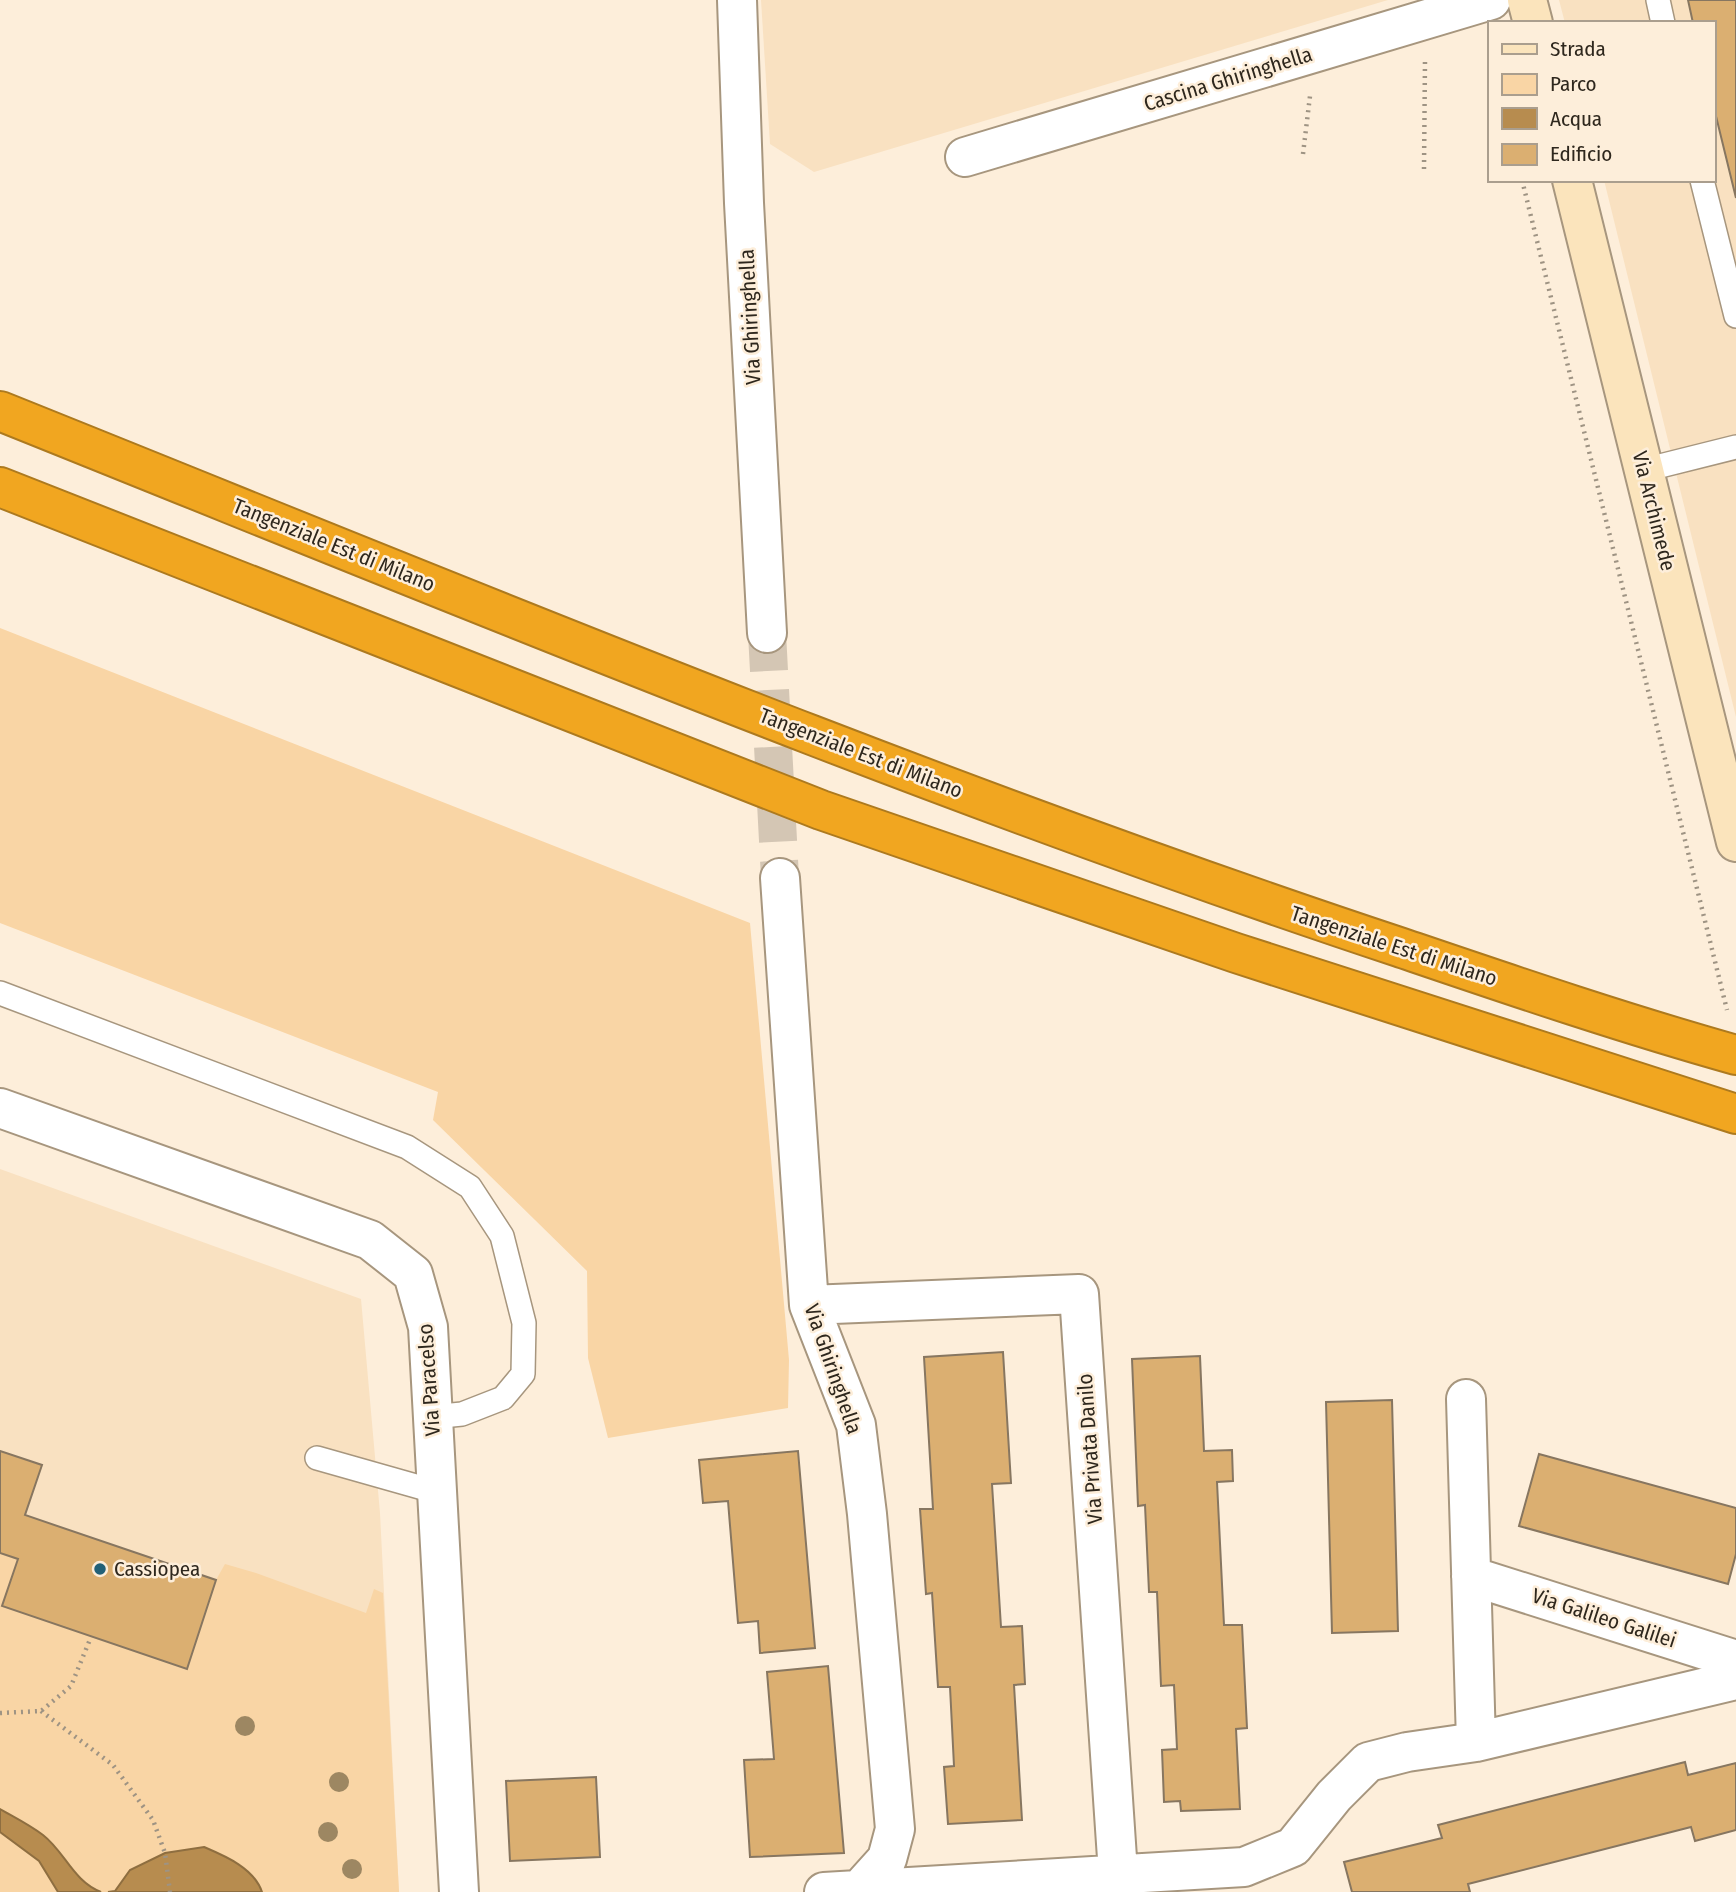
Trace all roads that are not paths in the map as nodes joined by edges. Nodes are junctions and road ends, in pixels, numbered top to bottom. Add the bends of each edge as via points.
1 (737, 0) edge
2 (1491, 0) edge
3 (1527, 0) edge
4 (1658, 0) edge
5 (1532, 21) edge
6 (1663, 21) edge
7 (965, 157) dead end
8 (1572, 182) edge
9 (1702, 182) edge
10 (1736, 316) edge
11 (0, 411) edge
12 (1736, 447) edge
13 (1644, 470) junction
14 (0, 487) edge
15 (767, 633) tunnel mouth
16 (1736, 842) edge
17 (780, 878) tunnel mouth
18 (0, 993) edge
19 (1733, 1038) edge
20 (0, 1108) edge
21 (1736, 1114) edge
22 (809, 1305) junction
23 (1466, 1399) dead end
24 (432, 1417) junction
25 (317, 1458) dead end
26 (437, 1492) junction
27 (1471, 1576) junction
28 (1736, 1660) edge
29 (1736, 1680) edge
30 (1476, 1742) junction
31 (1118, 1873) junction
32 (842, 1890) edge
33 (458, 1892) edge

1 - 15 street, Via Ghiringhella
2 - 7 street, Cascina Ghiringhella
3 - 5 street
4 - 6 lane
8 - 13 street, Via Archimede
9 - 10 lane
11 - 19 highway, Tangenziale Est di Milano via 840,747 1243,895 1653,1032
12 - 13 lane
13 - 16 street, Via Archimede
14 - 21 highway via 821,810 1236,953
17 - 22 street, Via Ghiringhella
18 - 24 lane via 407,1147 470,1187 502,1236 524,1323 523,1374 503,1398 461,1414
20 - 24 street, Via Paracelso via 370,1240 413,1274 428,1327
22 - 31 street, Via Privata Danilo via 1079,1294
22 - 32 street, Via Ghiringhella via 856,1424 895,1829 887,1859
23 - 27 street
24 - 26 street, Via Paracelso
25 - 26 lane
26 - 33 street, Via Paracelso
27 - 28 street, Via Galileo Galilei
27 - 30 street
29 - 30 street
30 - 31 street via 1368,1762 1293,1847 1244,1867
31 - 32 street

